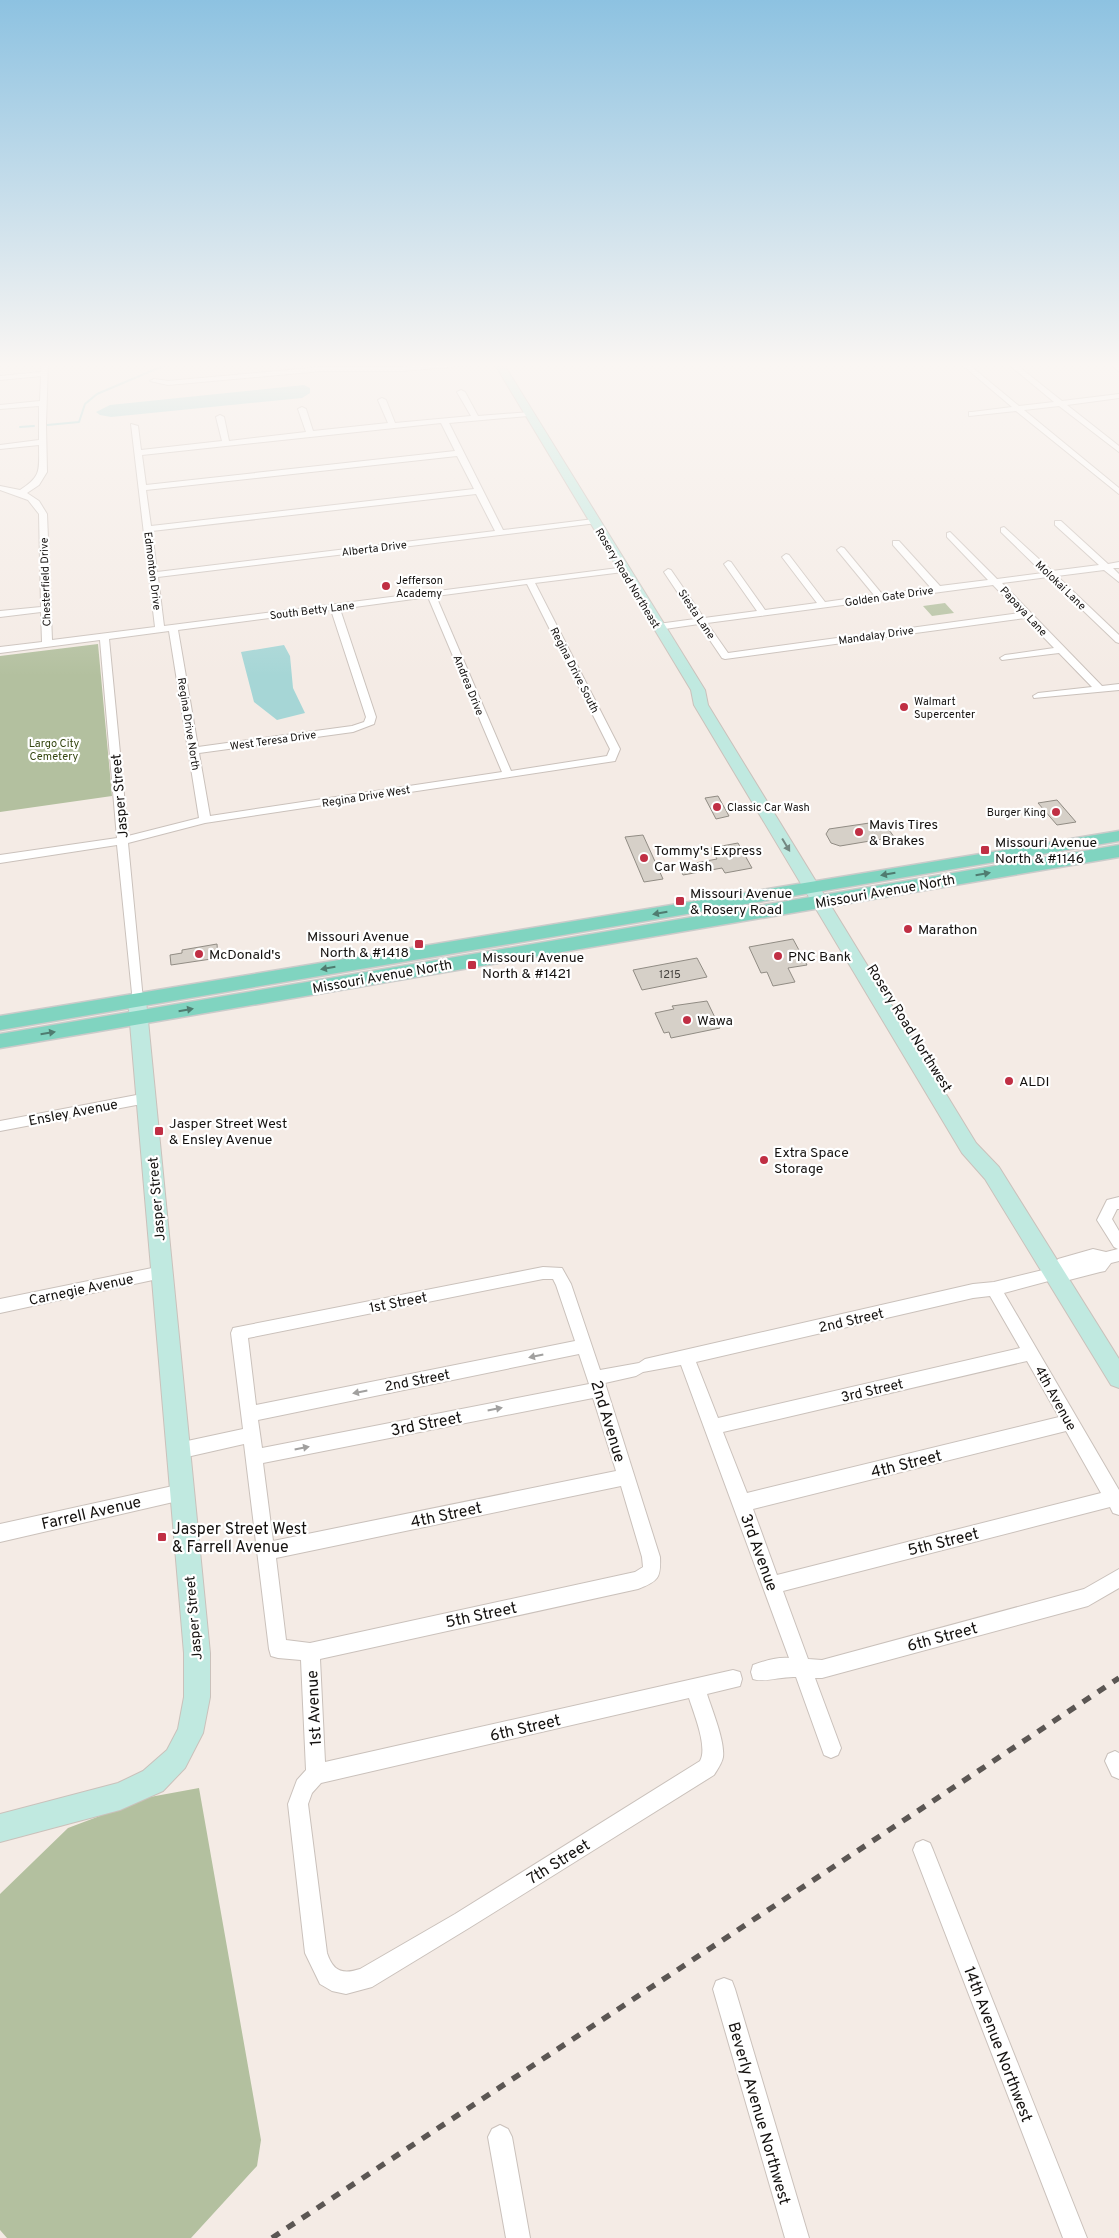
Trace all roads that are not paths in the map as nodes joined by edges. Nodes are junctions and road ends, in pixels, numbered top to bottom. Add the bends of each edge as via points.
1 (43, 467) edge
2 (140, 467) edge
3 (329, 467) edge
4 (467, 467) edge
5 (561, 467) edge
6 (1089, 467) edge
7 (0, 488) edge
8 (143, 488) junction
9 (478, 491) junction
10 (1119, 492) edge
11 (21, 493) junction
12 (594, 521) junction
13 (1058, 523) dead end
14 (147, 529) junction
15 (1004, 530) dead end
16 (500, 533) junction
17 (950, 535) dead end
18 (896, 543) dead end
19 (841, 550) dead end
20 (786, 557) dead end
21 (728, 564) dead end
22 (1119, 565) edge
23 (1107, 568) junction
24 (623, 569) junction
25 (668, 572) dead end
26 (153, 575) junction
27 (1051, 576) junction
28 (1119, 579) edge
29 (530, 582) junction
30 (997, 582) junction
31 (938, 590) junction
32 (431, 594) junction
33 (880, 597) junction
34 (823, 605) junction
35 (335, 607) junction
36 (46, 609) junction
37 (762, 612) junction
38 (0, 614) edge
39 (1026, 615) junction
40 (701, 620) junction
41 (173, 627) junction
42 (658, 627) junction
43 (160, 629) junction
44 (104, 636) junction
45 (1119, 640) edge
46 (47, 643) junction
47 (0, 650) edge
48 (1061, 650) junction
49 (725, 656) joint
50 (1005, 658) dead end
51 (1119, 687) edge
52 (1098, 688) junction
53 (1038, 696) dead end
54 (193, 751) junction
55 (611, 759) joint
56 (508, 775) junction
57 (205, 820) junction
58 (1119, 836) edge
59 (123, 841) junction
60 (1119, 844) edge
61 (1119, 851) edge
62 (0, 859) edge
63 (1038, 865) junction
64 (822, 894) junction
65 (625, 919) junction
66 (502, 939) junction
67 (495, 957) junction
68 (382, 976) junction
69 (879, 1000) junction
70 (137, 1009) junction
71 (0, 1023) edge
72 (0, 1041) edge
73 (925, 1053) junction
74 (147, 1098) junction
75 (0, 1126) edge
76 (992, 1173) junction
77 (1115, 1203) edge
78 (1119, 1243) edge
79 (1112, 1256) edge
80 (162, 1272) junction
81 (557, 1273) joint
82 (1056, 1273) junction
83 (994, 1289) junction
84 (0, 1306) edge
85 (239, 1333) joint
86 (584, 1346) junction
87 (1031, 1353) junction
88 (686, 1357) junction
89 (1119, 1378) edge
90 (597, 1384) junction
91 (250, 1414) junction
92 (1070, 1422) junction
93 (713, 1427) junction
94 (251, 1435) junction
95 (178, 1450) junction
96 (254, 1457) junction
97 (626, 1477) junction
98 (182, 1492) junction
99 (1116, 1502) edge
100 (742, 1503) junction
101 (0, 1533) edge
102 (266, 1551) junction
103 (652, 1572) joint
104 (1119, 1578) edge
105 (772, 1584) junction
106 (310, 1652) junction
107 (802, 1669) junction
108 (760, 1672) dead end
109 (733, 1679) dead end
110 (696, 1688) junction
111 (831, 1748) dead end
112 (316, 1774) junction
113 (0, 1828) edge
114 (923, 1850) dead end
115 (724, 1989) dead end
116 (500, 2136) dead end
117 (518, 2238) edge
118 (797, 2238) edge
119 (1076, 2238) edge

1 - 11 street via 41,478
2 - 8 street, Edmonton Drive
3 - 8 street
4 - 9 street
5 - 12 street, Rosery Road Northeast
6 - 10 street
7 - 11 street, Chesterfield Drive
8 - 14 street, Edmonton Drive
9 - 14 street
9 - 16 street
11 - 36 street, Chesterfield Drive via 36,501 43,514
12 - 16 street, Alberta Drive
12 - 24 street, Rosery Road Northeast
13 - 23 street
14 - 26 street, Edmonton Drive
15 - 27 street, Molokai Lane
16 - 26 street, Alberta Drive
17 - 30 street, Papaya Lane
18 - 31 street
19 - 33 street
20 - 34 street
21 - 37 street
22 - 23 street, Golden Gate Drive
23 - 27 street, Golden Gate Drive
23 - 28 street
24 - 29 street, South Betty Lane
24 - 42 street, Rosery Road Northeast
25 - 40 street, Siesta Lane
26 - 43 street, Edmonton Drive
27 - 30 street, Golden Gate Drive
27 - 45 street, Molokai Lane
29 - 32 street, South Betty Lane
29 - 55 street, Regina Drive South via 615,749
30 - 31 street, Golden Gate Drive
30 - 39 street, Papaya Lane
31 - 33 street, Golden Gate Drive
32 - 35 street, South Betty Lane
32 - 56 street, Andrea Drive
33 - 34 street, Golden Gate Drive
34 - 37 street, Golden Gate Drive
35 - 41 street, South Betty Lane
35 - 54 street, West Teresa Drive via 370,717 369,724 353,729
36 - 38 street
36 - 46 street, Chesterfield Drive
37 - 40 street, Golden Gate Drive
39 - 48 street, Papaya Lane
39 - 49 street, Mandalay Drive
40 - 42 street, Golden Gate Drive
40 - 49 street, Siesta Lane
41 - 43 street, South Betty Lane
41 - 54 street, Regina Drive North
42 - 64 street, Rosery Road Northeast via 698,690 701,705
43 - 44 street, South Betty Lane
44 - 46 street, South Betty Lane
44 - 59 street, Jasper Street
46 - 47 street, South Betty Lane
48 - 50 street
48 - 52 street, Papaya Lane
51 - 52 street
52 - 53 street
54 - 57 street, Regina Drive North
55 - 56 street, Regina Drive West
56 - 57 street, Regina Drive West
57 - 59 street, Regina Drive West
58 -> 64 main road, Missouri Avenue North
59 - 62 street, Regina Drive West
59 - 70 street, Jasper Street
60 - 63 main road via 1044,857
61 - 63 main road, Missouri Avenue North
64 -> 63 main road, Missouri Avenue North
64 -> 65 main road, Missouri Avenue North
64 - 67 main road, Missouri Avenue North
64 - 69 street, Rosery Road Northwest
64 - 73 street, Rosery Road Northwest
65 - 66 main road, Missouri Avenue North
65 - 67 main road via 598,929 513,946
66 - 68 main road via 483,951 424,962
66 -> 70 main road, Missouri Avenue North
67 - 68 main road, Missouri Avenue North
70 -> 68 main road, Missouri Avenue North
69 - 73 street via 891,1009 914,1045
69 - 76 street, Rosery Road Northwest via 969,1148
70 - 71 main road, Missouri Avenue North
72 -> 70 main road, Missouri Avenue North
70 - 74 street, Jasper Street
73 - 76 street, Rosery Road Northwest via 982,1145
74 - 75 street, Ensley Avenue
74 - 80 street, Jasper Street
76 - 82 street, Rosery Road Northwest
77 - 78 street via 1104,1220
79 - 82 street, 2nd Street via 1100,1266 1069,1274
80 - 84 street, Carnegie Avenue
80 - 95 street, Jasper Street
81 - 85 street, 1st Street via 543,1273
81 - 86 street, 2nd Avenue
82 - 83 street, 2nd Street
82 - 89 street, Rosery Road Northwest
83 - 87 street, 4th Avenue
83 - 88 street, 2nd Street
85 - 91 street, 1st Avenue
86 - 90 street, 2nd Avenue
86 -> 91 street, 2nd Street
87 - 92 street, 4th Avenue
87 - 93 street, 3rd Street
88 - 90 street, 2nd Street via 641,1367
88 - 93 street, 3rd Avenue
96 -> 90 street, 3rd Street
90 - 97 street, 2nd Avenue
91 - 94 street, 1st Avenue
92 - 99 street, 4th Avenue
92 - 100 street, 4th Street
93 - 100 street, 3rd Avenue
94 - 95 street
94 - 96 street, 1st Avenue
95 - 98 street, Jasper Street
96 - 102 street, 1st Avenue
97 - 102 street, 4th Street
97 - 103 street, 2nd Avenue via 651,1557
98 - 101 street, Farrell Avenue
98 - 113 street, Jasper Street via 197,1653 197,1697 190,1734 176,1759 153,1781 120,1796
99 - 105 street, 5th Street
100 - 105 street, 3rd Avenue
102 - 106 street, 1st Avenue via 278,1649
103 - 106 street, 5th Street via 638,1580
104 - 107 street, 6th Street via 1088,1597 822,1669
105 - 107 street, 3rd Avenue
106 - 112 street, 1st Avenue
107 - 108 street, 6th Street via 781,1667
107 - 111 street, 3rd Avenue
109 - 110 street, 6th Street
110 - 112 street, 6th Street
110 - 112 street, 7th Street via 712,1744 713,1757 707,1768 462,1921 364,1979 348,1984 332,1981 322,1970 316,1953 298,1804 304,1787
114 - 119 street, 14th Avenue Northwest
115 - 118 street, Beverly Avenue Northwest
116 - 117 street

